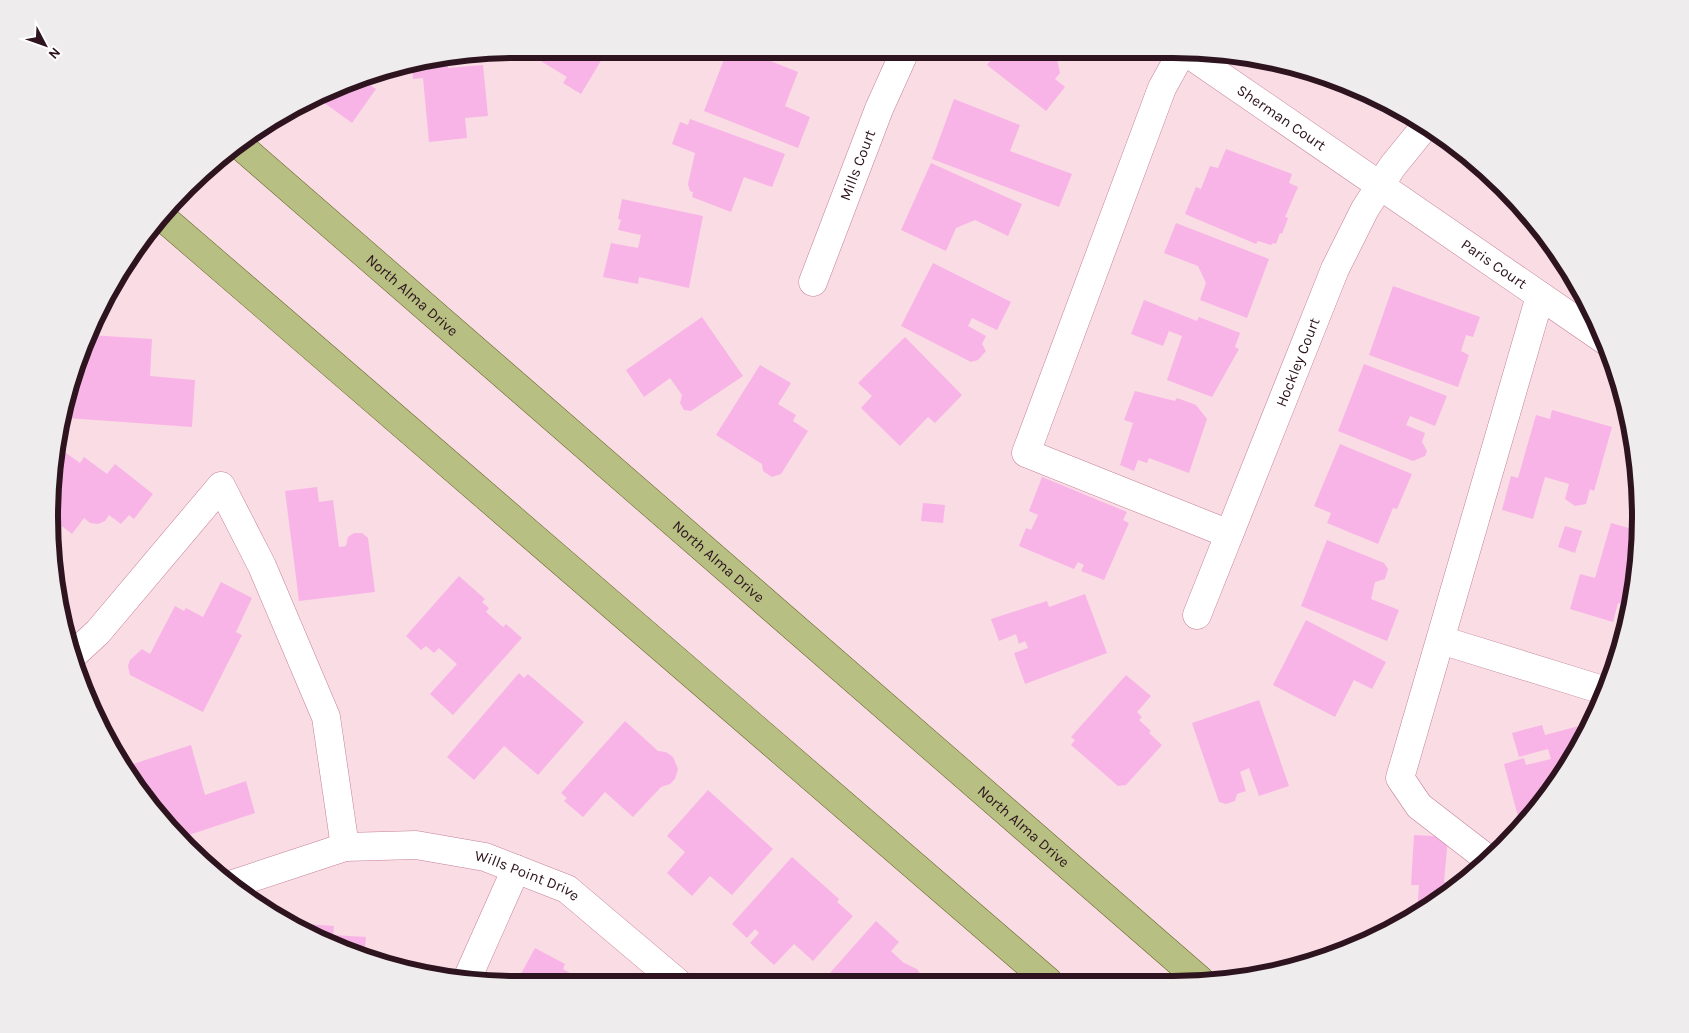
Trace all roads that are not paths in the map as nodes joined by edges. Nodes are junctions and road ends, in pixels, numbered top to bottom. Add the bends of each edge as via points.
1 (902, 58) edge
2 (1179, 58) edge
3 (1195, 58) edge
4 (1421, 131) edge
5 (243, 148) edge
6 (1380, 187) junction
7 (166, 220) edge
8 (813, 282) dead end
9 (1540, 296) junction
10 (1593, 332) edge
11 (1229, 534) junction
12 (1197, 615) dead end
13 (1441, 640) junction
14 (78, 651) edge
15 (1598, 689) edge
16 (345, 847) junction
17 (1482, 855) edge
18 (516, 869) junction
19 (239, 882) edge
20 (470, 973) edge
21 (1195, 975) edge
22 (670, 976) edge
23 (1042, 976) edge

1 - 8 street, Mills Court via 879,109
2 - 11 street via 1162,88 1026,453
3 - 6 street, Sherman Court
4 - 6 street, Hockley Court
5 - 21 main road, North Alma Drive
6 - 9 street, Paris Court
6 - 11 street, Hockley Court via 1335,269
7 - 23 main road
9 - 10 street, Paris Court
9 - 13 street
11 - 12 street, Hockley Court
13 - 15 street
13 - 17 street via 1400,778 1419,806
14 - 16 street via 98,632 221,486 262,566 326,717
16 - 18 street, Wills Point Drive via 416,845 485,856
16 - 19 street, Wills Point Drive
18 - 20 street
18 - 22 street, Wills Point Drive via 567,889

